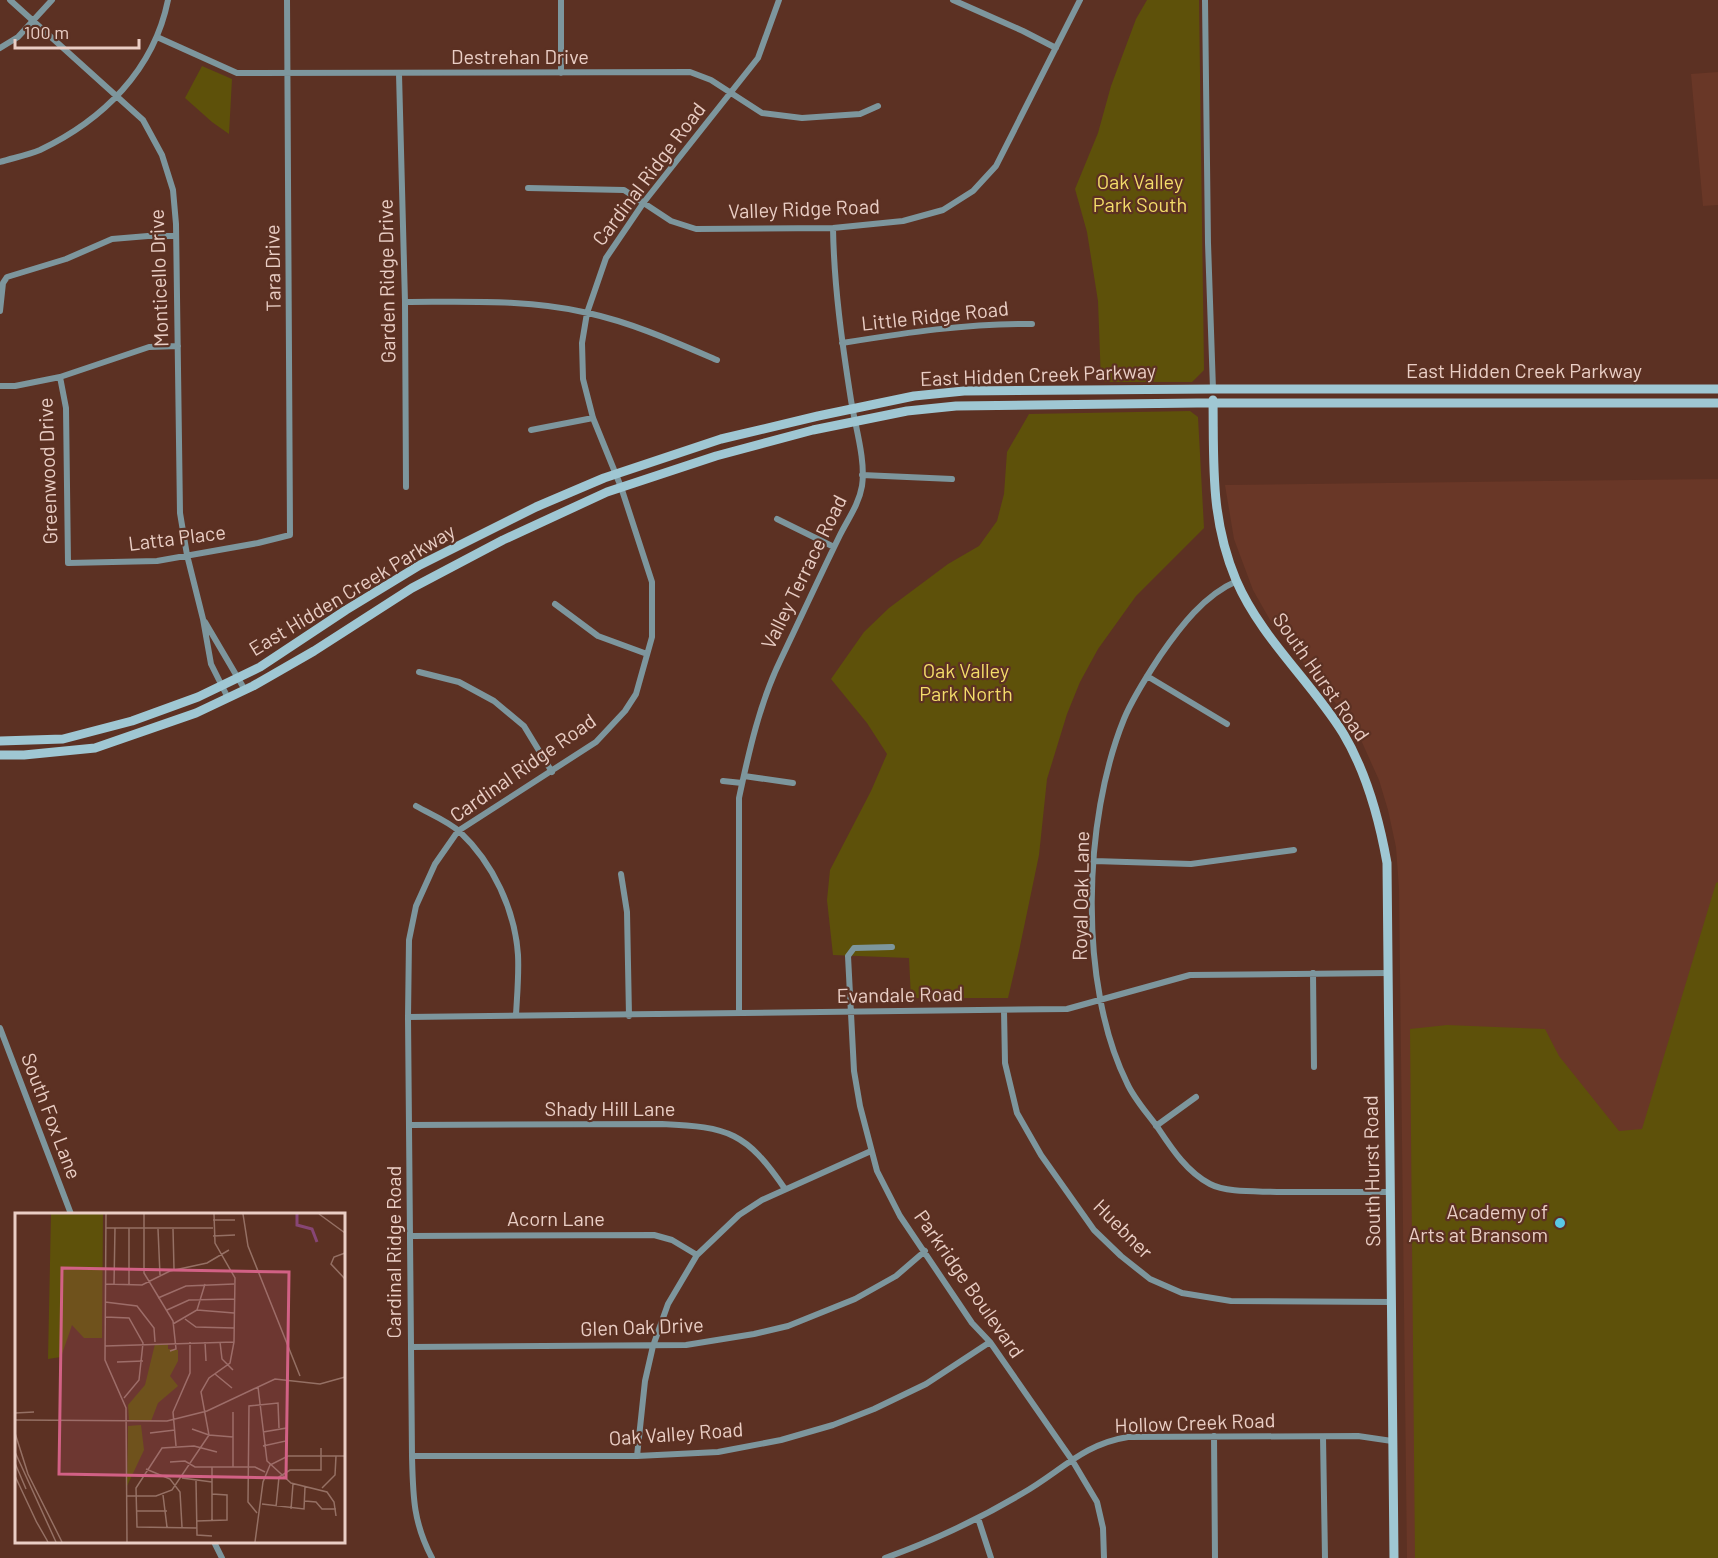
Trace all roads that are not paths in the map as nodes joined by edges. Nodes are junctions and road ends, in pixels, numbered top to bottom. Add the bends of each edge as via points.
1 (9, 0) edge
2 (52, 0) edge
3 (168, 0) edge
4 (287, 0) edge
5 (561, 0) edge
6 (779, 0) edge
7 (953, 0) edge
8 (1080, 0) edge
9 (1205, 0) edge
10 (33, 21) junction
11 (157, 37) junction
12 (0, 48) edge
13 (1056, 48) junction
14 (561, 73) junction
15 (287, 74) junction
16 (399, 74) junction
17 (730, 93) junction
18 (118, 96) junction
19 (878, 106) dead end
20 (0, 162) edge
21 (528, 188) dead end
22 (644, 202) junction
23 (833, 228) junction
24 (176, 236) junction
25 (405, 302) junction
26 (0, 311) edge
27 (587, 313) junction
28 (1032, 324) dead end
29 (842, 343) junction
30 (178, 346) junction
31 (717, 360) dead end
32 (60, 377) junction
33 (0, 386) edge
34 (1213, 388) junction
35 (1718, 389) edge
36 (1214, 403) junction
37 (1718, 403) edge
38 (852, 409) junction
39 (593, 418) junction
40 (855, 422) junction
41 (531, 430) dead end
42 (617, 475) junction
43 (862, 475) junction
44 (952, 479) dead end
45 (406, 487) dead end
46 (621, 487) junction
47 (777, 519) dead end
48 (290, 535) joint
49 (834, 547) junction
50 (187, 555) junction
51 (68, 563) joint
52 (1236, 581) junction
53 (555, 604) dead end
54 (203, 619) junction
55 (647, 654) junction
56 (419, 672) dead end
57 (1147, 676) junction
58 (238, 677) junction
59 (221, 686) junction
60 (246, 690) junction
61 (228, 698) junction
62 (1227, 724) dead end
63 (0, 741) edge
64 (0, 755) edge
65 (552, 771) junction
66 (743, 780) junction
67 (723, 781) dead end
68 (793, 783) dead end
69 (416, 806) dead end
70 (458, 831) junction
71 (1294, 850) dead end
72 (1094, 861) junction
73 (621, 874) dead end
74 (892, 947) dead end
75 (1313, 973) junction
76 (1388, 973) junction
77 (1100, 1000) junction
78 (1004, 1010) junction
79 (849, 1012) junction
80 (739, 1013) junction
81 (516, 1016) junction
82 (629, 1016) junction
83 (408, 1017) junction
84 (0, 1028) edge
85 (1314, 1067) dead end
86 (1196, 1097) dead end
87 (410, 1125) junction
88 (1156, 1126) junction
89 (871, 1151) junction
90 (785, 1189) junction
91 (1390, 1192) junction
92 (70, 1213) edge
93 (411, 1236) junction
94 (924, 1251) junction
95 (697, 1255) junction
96 (1392, 1302) junction
97 (990, 1342) junction
98 (653, 1346) junction
99 (411, 1347) junction
100 (1214, 1436) junction
101 (1323, 1437) junction
102 (1392, 1441) junction
103 (412, 1456) junction
104 (638, 1456) junction
105 (1072, 1460) junction
106 (978, 1518) junction
107 (214, 1543) edge
108 (222, 1558) edge
109 (432, 1558) edge
110 (885, 1558) edge
111 (990, 1558) edge
112 (1104, 1558) edge
113 (1215, 1558) edge
114 (1325, 1558) edge
115 (1394, 1558) edge

1 - 10 street, Monticello Drive
2 - 10 street
3 - 11 street
4 - 15 street, Tara Drive
5 - 14 street
6 - 17 street, Cardinal Ridge Road via 758,58
7 - 13 street
8 - 13 street, Valley Ridge Road
9 - 34 street, South Hurst Road
10 - 12 street
10 - 18 street, Monticello Drive
11 - 15 street, Destrehan Drive via 237,74
11 - 18 street via 138,73
13 - 23 street, Valley Ridge Road via 996,166 973,191 943,210 903,221
14 - 16 street, Destrehan Drive
14 - 17 street, Destrehan Drive via 690,72
15 - 16 street, Destrehan Drive
15 - 48 street, Tara Drive
16 - 25 street, Garden Ridge Drive
17 - 19 street, Destrehan Drive via 762,113 802,118 860,114
17 - 22 street, Cardinal Ridge Road
18 - 20 street via 81,127 39,150
18 - 24 street, Monticello Drive via 143,120 162,155 173,190
21 - 22 street, Valley Ridge Road via 624,190
22 - 23 street, Valley Ridge Road via 671,221 696,229
22 - 27 street, Cardinal Ridge Road via 606,258
23 - 29 street, Valley Terrace Road
24 - 26 street via 112,240 66,259 7,276
24 - 30 street, Monticello Drive
25 - 27 street via 498,302
25 - 45 street, Garden Ridge Drive
27 - 31 street via 630,324
27 - 39 street, Cardinal Ridge Road via 582,343 583,379
28 - 29 street, Little Ridge Road via 921,330
29 - 38 street, Valley Terrace Road
30 - 32 street via 148,347
30 - 50 street, Monticello Drive via 180,513
32 - 33 street
32 - 51 street, Greenwood Drive via 66,408
34 - 35 main road, East Hidden Creek Parkway
34 - 36 main road, South Hurst Road
34 - 38 main road, East Hidden Creek Parkway via 964,391
36 - 37 main road, East Hidden Creek Parkway
36 - 40 main road, East Hidden Creek Parkway via 956,406
36 - 52 main road, South Hurst Road via 1215,507
38 - 40 street, Valley Terrace Road
38 - 42 main road, East Hidden Creek Parkway via 721,439
39 - 41 street
39 - 42 street, Cardinal Ridge Road
40 - 43 street, Valley Terrace Road
40 - 46 main road, East Hidden Creek Parkway via 716,456
42 - 46 street, Cardinal Ridge Road
42 - 58 main road, East Hidden Creek Parkway via 536,507 420,565 260,667
43 - 44 street
43 - 49 street, Valley Terrace Road via 857,506
46 - 55 street, Cardinal Ridge Road via 652,582 652,637
46 - 60 main road, East Hidden Creek Parkway via 503,540 412,588
47 - 49 street
48 - 50 street, Latta Place
49 - 66 street, Valley Terrace Road via 779,662 755,730
50 - 51 street, Latta Place via 157,561
50 - 54 street, Monticello Drive
52 - 57 street, Royal Oak Lane via 1213,594 1173,637
52 - 76 main road, South Hurst Road via 1272,640 1344,735 1372,797 1387,863
53 - 55 street via 598,636
54 - 58 street, Monticello Drive
54 - 59 street, Monticello Drive via 211,664
55 - 65 street, Cardinal Ridge Road via 636,694 625,711 596,742
56 - 65 street via 459,682 494,702 524,726
57 - 62 street
57 - 72 street, Royal Oak Lane via 1124,719 1108,770
58 - 59 main road, East Hidden Creek Parkway
58 - 60 street, Monticello Drive
59 - 61 street, Monticello Drive
59 - 63 main road, East Hidden Creek Parkway via 132,721 63,739
60 - 61 main road, East Hidden Creek Parkway
61 - 64 main road, East Hidden Creek Parkway via 95,748
65 - 70 street, Cardinal Ridge Road
66 - 67 street
66 - 68 street
66 - 80 street, Valley Terrace Road via 739,798
69 - 70 street
70 - 81 street via 487,865 509,910 518,956
70 - 83 street, Cardinal Ridge Road via 435,864 416,906 409,940
71 - 72 street via 1191,864
72 - 77 street, Royal Oak Lane via 1092,938
73 - 82 street via 627,912
74 - 79 street, Parkridge Boulevard via 854,948 849,956
75 - 76 street, Evandale Road
75 - 77 street, Evandale Road via 1190,975
75 - 85 street
76 - 91 main road, South Hurst Road
77 - 78 street, Evandale Road via 1067,1009
77 - 88 street, Royal Oak Lane via 1127,1085
78 - 79 street, Evandale Road
78 - 96 street, Huebner via 1005,1063 1017,1113 1041,1155 1094,1230 1150,1279 1182,1293 1231,1301
79 - 80 street, Evandale Road
79 - 89 street, Parkridge Boulevard via 854,1071
80 - 82 street, Evandale Road
81 - 82 street, Evandale Road
81 - 83 street, Evandale Road
83 - 87 street, Cardinal Ridge Road
84 - 92 street, South Fox Lane
86 - 88 street
87 - 90 street, Shady Hill Lane via 700,1126 727,1132 748,1144
87 - 93 street, Cardinal Ridge Road
88 - 91 street, Royal Oak Lane via 1189,1169 1211,1185 1240,1191
89 - 90 street
89 - 94 street, Parkridge Boulevard via 900,1216
90 - 95 street via 739,1215
91 - 96 main road, South Hurst Road
93 - 95 street, Acorn Lane via 654,1235 672,1240
93 - 99 street, Cardinal Ridge Road
94 - 97 street, Parkridge Boulevard via 972,1323
94 - 98 street, Glen Oak Drive via 896,1276 855,1299 788,1326 686,1345
95 - 98 street via 668,1304
96 - 102 main road, South Hurst Road
97 - 104 street, Oak Valley Road via 926,1384 833,1425 718,1452
97 - 105 street, Parkridge Boulevard
98 - 99 street, Glen Oak Drive
98 - 104 street via 645,1380
99 - 103 street, Cardinal Ridge Road
100 - 101 street, Hollow Creek Road
100 - 105 street, Hollow Creek Road via 1128,1437 1095,1446
100 - 113 street
101 - 102 street, Hollow Creek Road via 1358,1436
101 - 114 street
102 - 115 main road, South Hurst Road
103 - 104 street, Oak Valley Road
103 - 109 street, Cardinal Ridge Road via 413,1504
105 - 106 street, Hollow Creek Road
105 - 112 street, Parkridge Boulevard via 1097,1502
106 - 110 street, Hollow Creek Road
106 - 111 street
107 - 108 street

